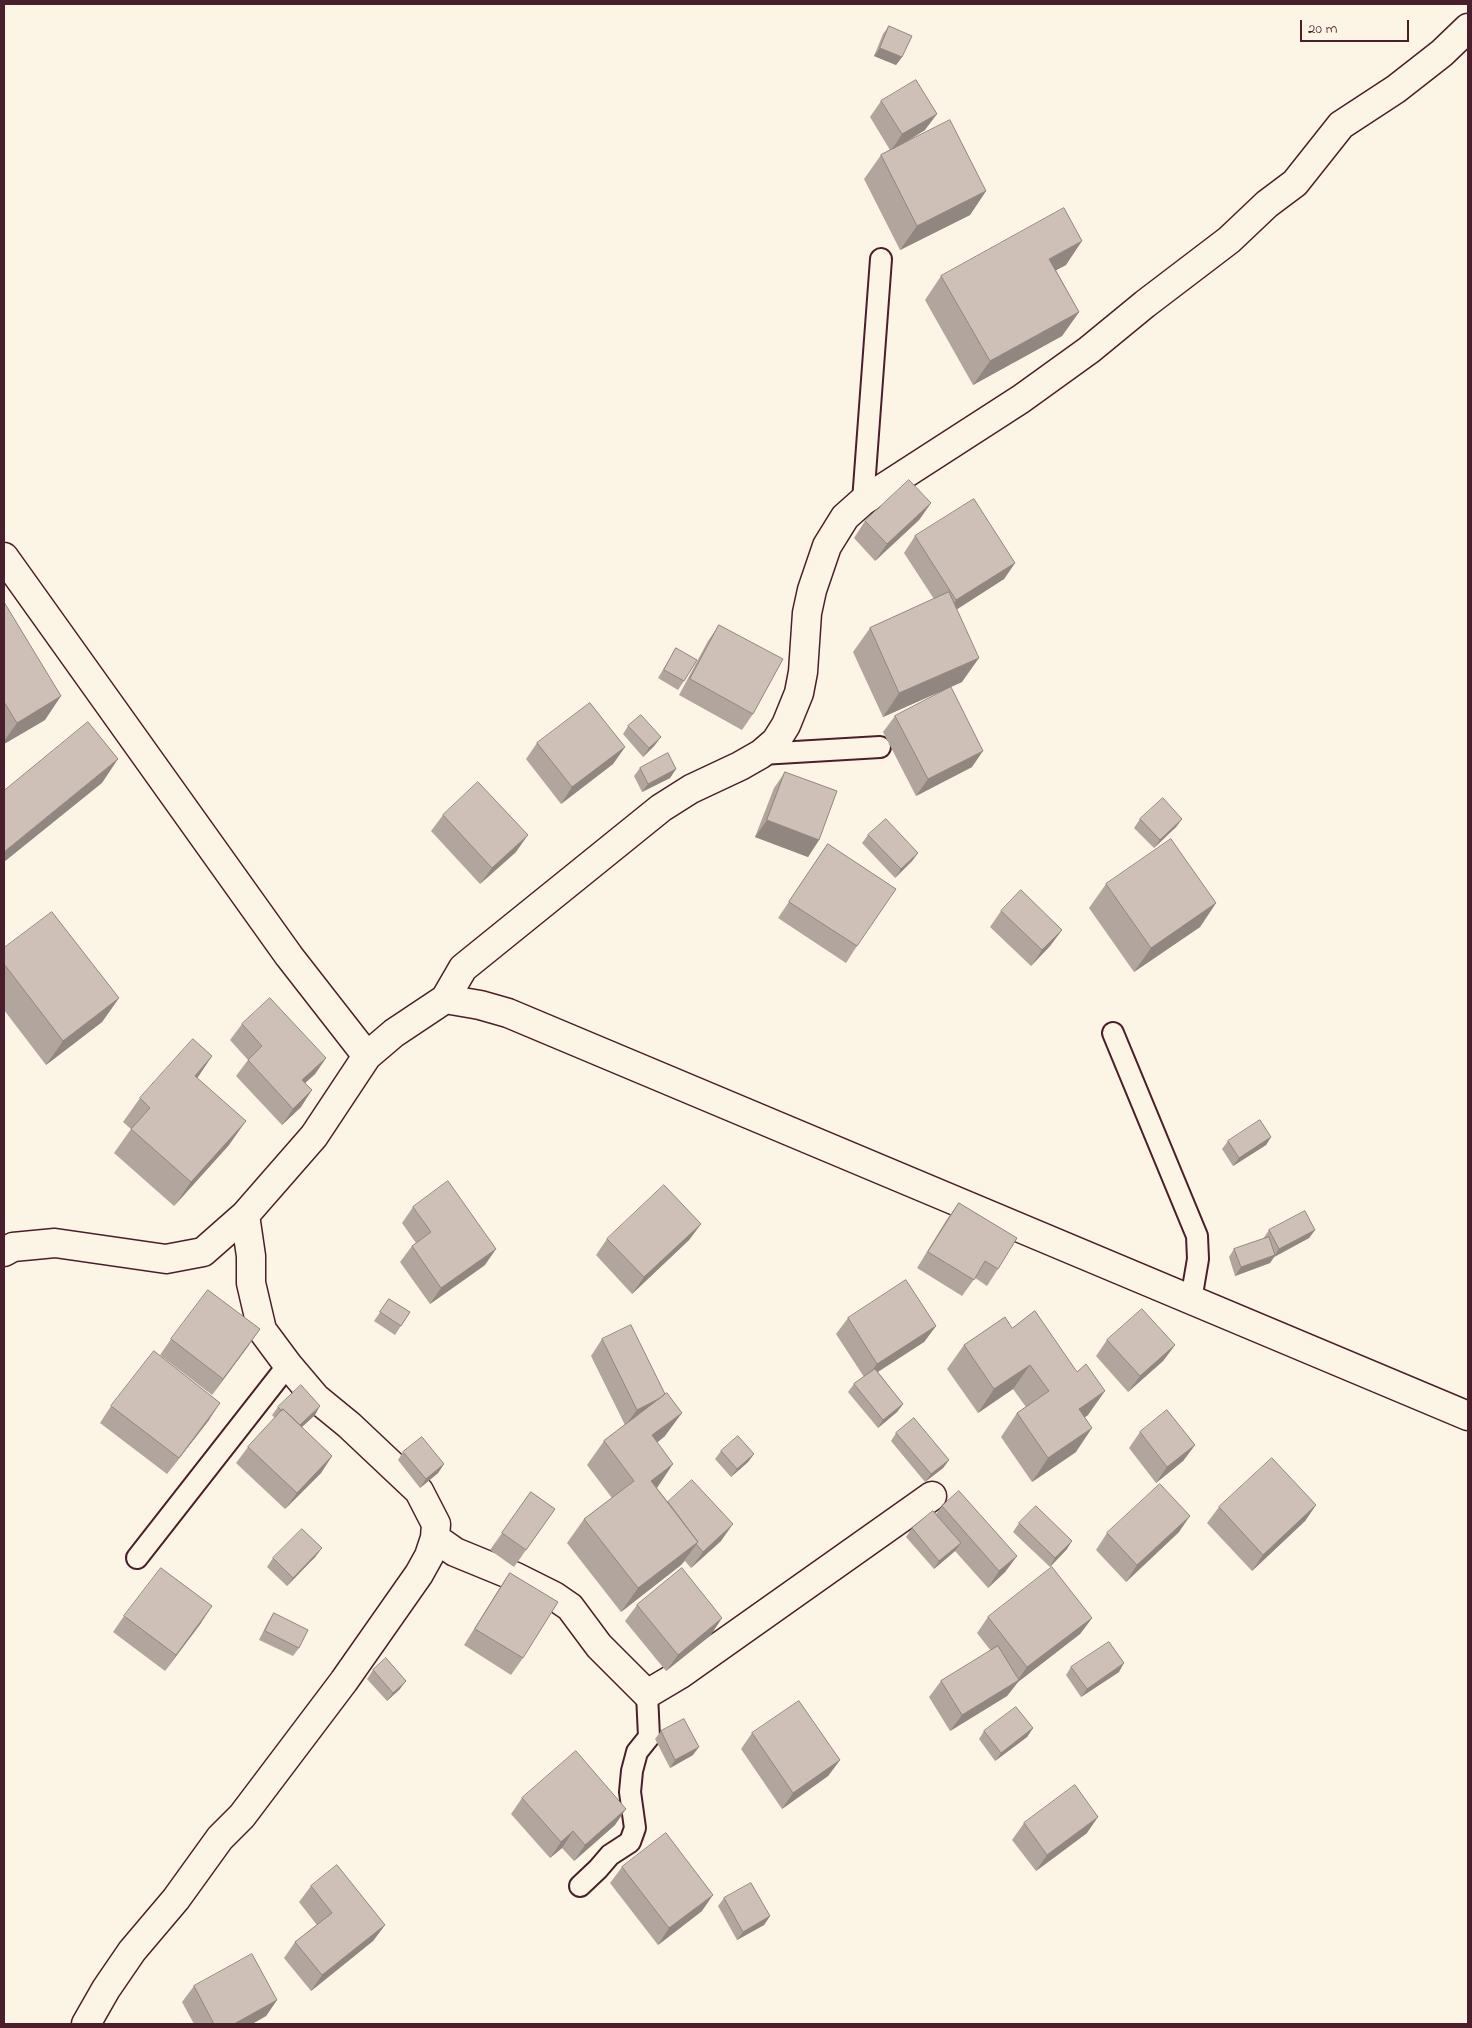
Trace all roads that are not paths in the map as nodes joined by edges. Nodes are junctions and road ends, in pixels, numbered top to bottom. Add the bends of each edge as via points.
1 (1468, 28) edge
2 (881, 259) dead end
3 (863, 501) junction
4 (4, 557) edge
5 (880, 747) dead end
6 (761, 754) junction
7 (445, 999) junction
8 (1113, 1033) dead end
9 (367, 1056) junction
10 (244, 1215) junction
11 (4, 1252) edge
12 (1191, 1300) junction
13 (288, 1365) junction
14 (1468, 1416) edge
15 (932, 1496) dead end
16 (435, 1538) junction
17 (137, 1558) dead end
18 (647, 1694) junction
19 (580, 1886) dead end
20 (86, 2024) edge

1 - 3 street via 1396,89 1341,125 1295,183 1229,240 1089,350 1021,399
2 - 3 lane
3 - 6 street via 845,517 827,546 807,613 803,672 798,693 786,725 776,741
4 - 9 street via 288,956
5 - 6 lane
6 - 7 street via 661,808 463,968
7 - 9 street
7 - 12 street via 508,1013
8 - 12 lane via 1197,1236 1198,1259
9 - 10 street via 314,1136
10 - 11 street via 203,1252 166,1259 55,1243 13,1247
10 - 13 street via 251,1256 251,1283 262,1330
12 - 14 street
13 - 16 street via 316,1398 419,1491 436,1524
13 - 17 lane
15 - 18 street via 679,1675
16 - 18 street via 455,1552 516,1577 570,1607 599,1646
16 - 20 street via 419,1574 344,1681 242,1816 220,1838 176,1899 132,1951
18 - 19 lane via 649,1737 637,1752 630,1792 635,1828 630,1842 610,1855

